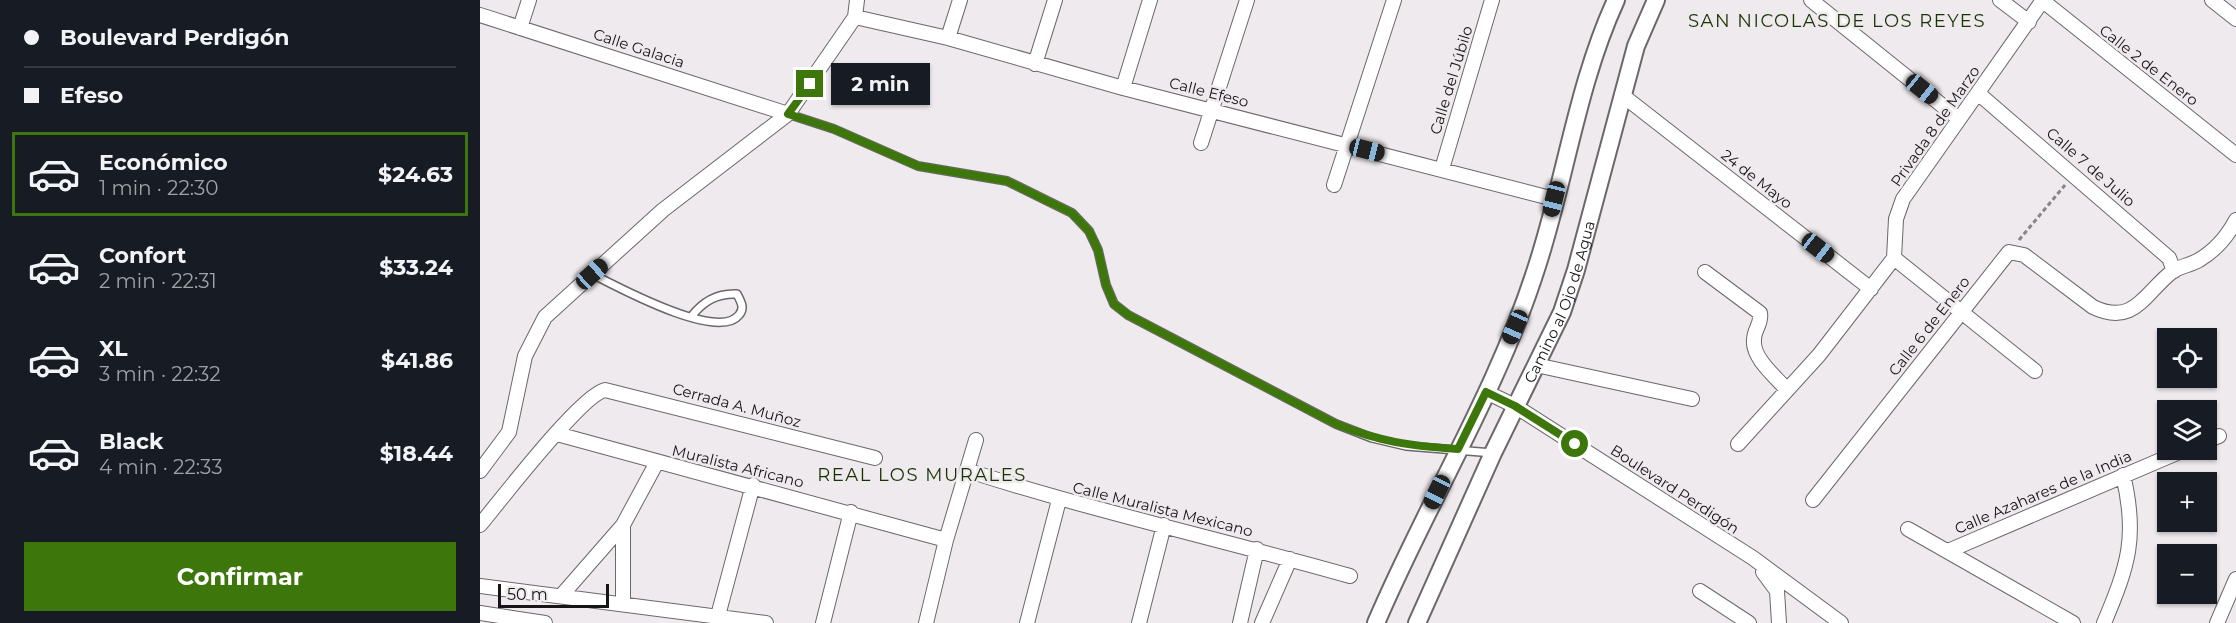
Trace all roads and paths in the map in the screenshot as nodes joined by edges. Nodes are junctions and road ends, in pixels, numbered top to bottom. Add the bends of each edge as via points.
1 (529, 0) edge
2 (857, 0) edge
3 (960, 0) edge
4 (1055, 0) edge
5 (1150, 0) edge
6 (1247, 0) edge
7 (1394, 0) edge
8 (1492, 0) edge
9 (1616, 0) edge
10 (1656, 0) edge
11 (1811, 0) edge
12 (2000, 0) edge
13 (2043, 0) edge
14 (2212, 0) edge
15 (480, 15) edge
16 (855, 17) junction
17 (2236, 19) edge
18 (2029, 21) junction
19 (520, 28) junction
20 (948, 38) junction
21 (1035, 64) junction
22 (1123, 88) junction
23 (1979, 94) junction
24 (1622, 95) junction
25 (1212, 110) junction
26 (788, 114) junction
27 (1959, 119) junction
28 (1201, 143) dead end
29 (1348, 146) junction
30 (2236, 155) edge
31 (1442, 169) junction
32 (2074, 174) junction
33 (1335, 185) dead end
34 (1554, 199) junction
35 (2236, 220) edge
36 (2232, 239) edge
37 (2009, 252) junction
38 (1894, 258) junction
39 (2174, 271) junction
40 (1705, 272) dead end
41 (592, 274) junction
42 (1871, 289) junction
43 (1962, 310) junction
44 (691, 317) junction
45 (1536, 365) junction
46 (2035, 371) dead end
47 (1787, 390) junction
48 (1486, 392) junction
49 (1692, 399) dead end
50 (1515, 406) junction
51 (556, 434) junction
52 (976, 440) dead end
53 (1738, 444) dead end
54 (1458, 449) junction
55 (1493, 453) junction
56 (875, 458) dead end
57 (2160, 460) edge
58 (657, 462) junction
59 (480, 471) edge
60 (969, 471) junction
61 (2123, 475) junction
62 (753, 485) junction
63 (1059, 500) junction
64 (1813, 500) dead end
65 (851, 512) junction
66 (480, 525) edge
67 (623, 525) junction
68 (1164, 525) junction
69 (1908, 529) dead end
70 (946, 540) junction
71 (1257, 549) junction
72 (1948, 551) junction
73 (1753, 558) junction
74 (1290, 559) junction
75 (1350, 576) dead end
76 (2236, 579) edge
77 (480, 586) edge
78 (1700, 591) dead end
79 (561, 596) junction
80 (622, 603) junction
81 (480, 613) edge
82 (717, 620) edge
83 (539, 622) edge
84 (1778, 622) edge
85 (765, 623) edge
86 (824, 623) edge
87 (927, 623) edge
88 (1027, 623) edge
89 (1139, 623) edge
90 (1240, 623) edge
91 (1262, 623) edge
92 (1376, 623) edge
93 (1417, 623) edge
94 (1749, 623) edge
95 (1841, 623) edge
96 (2073, 623) edge
97 (2104, 623) edge
98 (2217, 623) edge

1 - 19 street
2 - 16 street
3 - 20 street
4 - 21 street
5 - 22 street
6 - 25 street
7 - 29 street
8 - 31 street, Calle del Júbilo
9 - 34 street, Camino al Ojo de Agua via 1585,80
10 - 24 street, Camino al Ojo de Agua via 1636,46
11 - 27 street
12 - 18 street
13 - 18 street, Privada 8 de Marzo
13 - 30 street, Calle 2 de Enero
14 - 17 street
15 - 19 street, Calle Galacia
16 - 20 street, Calle Efeso
16 - 26 street
18 - 23 street, Privada 8 de Marzo
19 - 26 street, Calle Galacia
20 - 21 street, Calle Efeso
21 - 22 street, Calle Efeso
22 - 25 street, Calle Efeso
23 - 27 street, Privada 8 de Marzo
23 - 32 street, Calle 7 de Julio
24 - 42 street, 24 de Mayo
24 - 45 street, Camino al Ojo de Agua via 1576,270 1562,312
25 - 28 street
25 - 29 street, Calle Efeso
26 - 41 street via 663,210
26 - 54 lane via 834,129 918,166 981,175 1031,191 1072,213 1089,231 1114,304 1128,315 1267,389 1372,438 1406,446
27 - 38 street, Privada 8 de Marzo via 1903,199 1896,219
29 - 31 street, Calle Efeso
29 - 33 street
31 - 34 street, Calle Efeso
32 - 37 path
32 - 39 street, Calle 7 de Julio via 2169,258
34 - 48 street, Camino al Ojo de Agua via 1538,266
35 - 36 street
36 - 39 street
37 - 39 street via 2024,255 2104,312 2134,308
37 - 43 street, Calle 6 de Enero
38 - 42 street
38 - 43 street
40 - 47 street via 1760,313 1762,320 1754,347
41 - 44 lane via 645,301
41 - 59 street via 546,317 525,356 510,432
42 - 47 street
43 - 46 street
43 - 64 street, Calle 6 de Enero
44 - 44 lane via 700,304 727,294 737,294 742,302 737,319 723,323
45 - 49 street
45 - 50 street, Camino al Ojo de Agua
47 - 53 street
48 - 50 street, Boulevard Perdigón
48 - 54 street, Camino al Ojo de Agua
50 - 55 street, Camino al Ojo de Agua
50 - 73 street, Boulevard Perdigón
51 - 56 street, Cerrada A. Muñoz via 597,392 614,391
51 - 58 street, Muralista Africano
51 - 66 street
52 - 60 street
54 - 55 lane
54 - 92 street, Camino al Ojo de Agua
55 - 93 street, Camino al Ojo de Agua
57 - 61 street, Calle Azahares de la India
58 - 62 street, Muralista Africano
58 - 67 street
60 - 63 street, Calle Muralista Mexicano
60 - 70 street
61 - 72 street, Calle Azahares de la India
61 - 97 street via 2129,497 2130,551
62 - 65 street, Muralista Africano
62 - 82 street
63 - 68 street, Calle Muralista Mexicano
63 - 88 street
65 - 70 street, Muralista Africano
65 - 86 street
67 - 79 street
67 - 80 street
68 - 71 street, Calle Muralista Mexicano
68 - 89 street
69 - 72 street
70 - 87 street
71 - 74 street, Calle Muralista Mexicano
71 - 90 street
72 - 96 street, Calle Azahares de la India
73 - 84 street, Boulevard Perdigón via 1777,591
73 - 95 street, Boulevard Perdigón
74 - 75 street, Calle Muralista Mexicano
74 - 91 street
76 - 98 street
77 - 79 street
78 - 94 street
79 - 80 street
80 - 82 street
81 - 83 street
82 - 85 street

